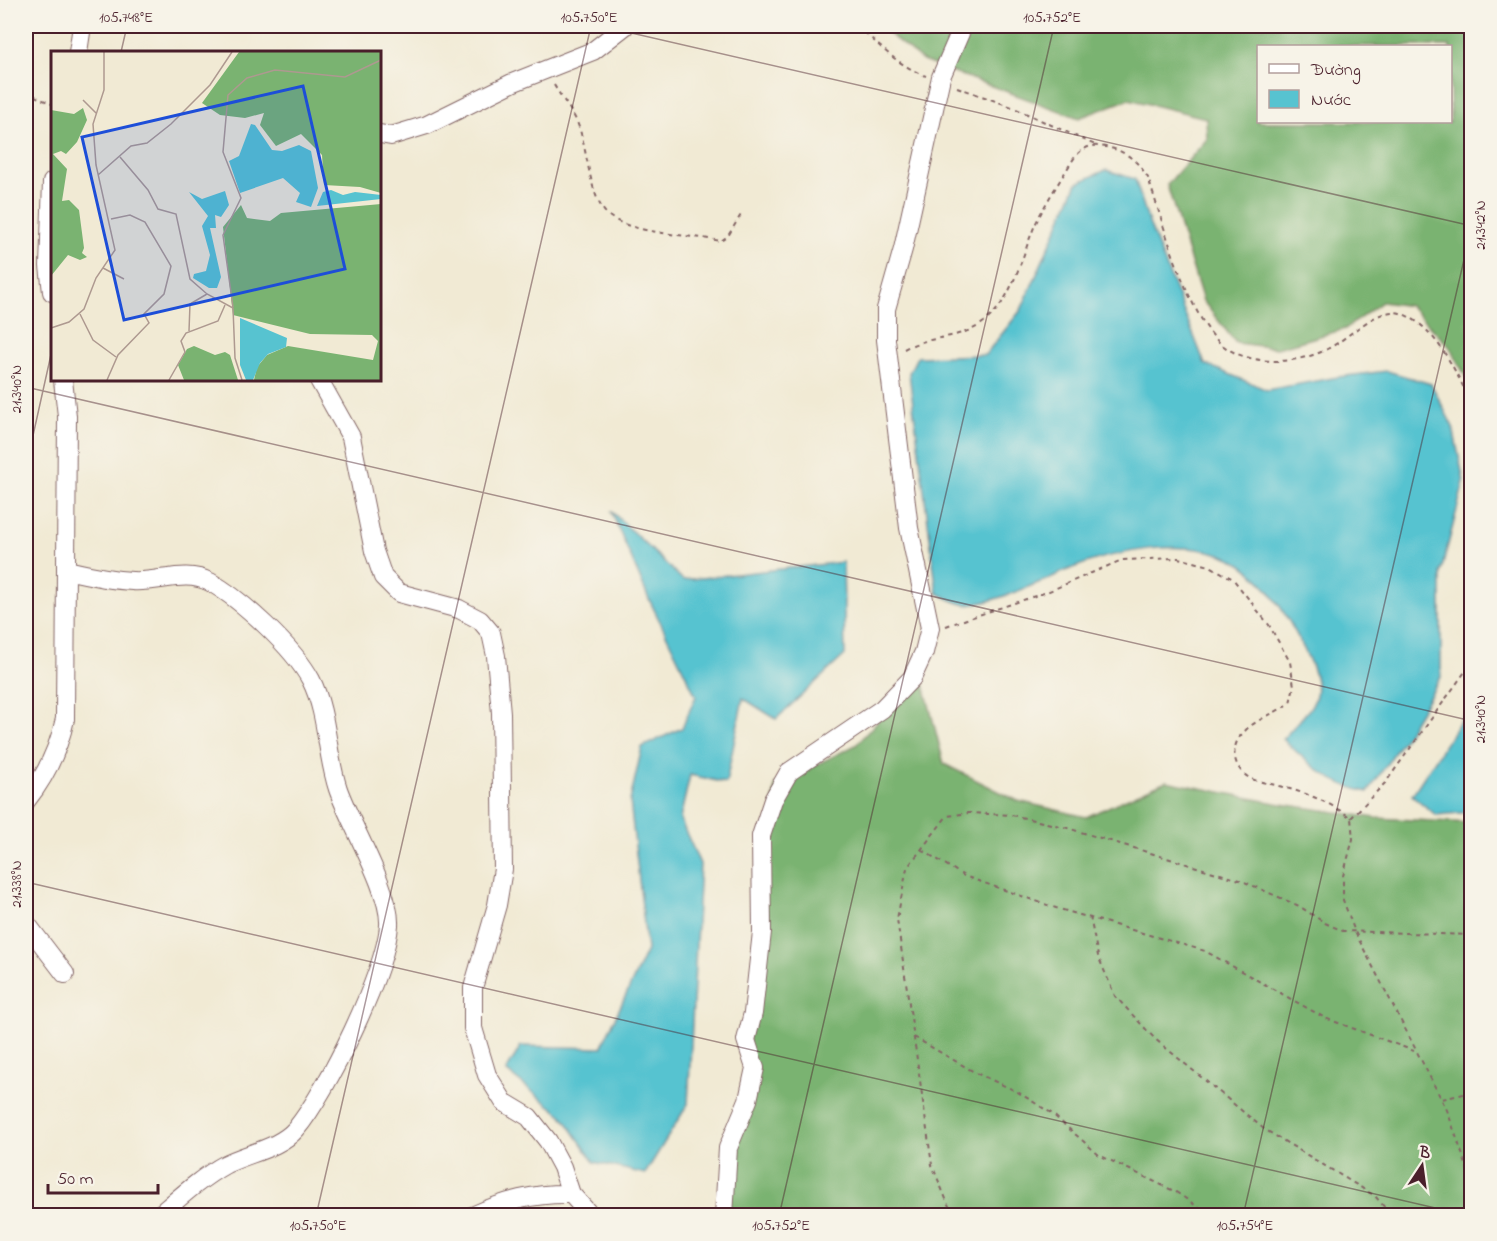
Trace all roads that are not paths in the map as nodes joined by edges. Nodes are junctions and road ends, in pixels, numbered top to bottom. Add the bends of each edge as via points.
1 (82, 26) edge
2 (625, 26) edge
3 (963, 26) edge
4 (78, 51) edge
5 (381, 134) edge
6 (63, 381) edge
7 (320, 381) edge
8 (67, 570) junction
9 (26, 801) edge
10 (26, 923) edge
11 (65, 974) dead end
12 (570, 1194) junction
13 (158, 1215) edge
14 (472, 1215) edge
15 (591, 1215) edge
16 (724, 1215) edge

1 - 4 street
2 - 5 street via 593,51 409,132
3 - 16 street via 940,81 886,309 888,357 909,528 929,631 912,678 882,709 789,772 773,800 761,837 762,932 746,1040 755,1068 748,1100 728,1148
6 - 8 street via 67,416
7 - 12 street via 351,437 383,577 399,593 459,609 480,620 491,633 501,713 503,869 473,988 473,1028 487,1076 504,1102 529,1117 548,1141
8 - 9 street via 65,719 47,772
8 - 13 street via 133,581 196,576 212,583 279,639 310,679 338,787 387,907 389,923 383,958 343,1053 296,1129 281,1141 223,1166
10 - 11 street
12 - 14 street via 524,1197
12 - 15 street

